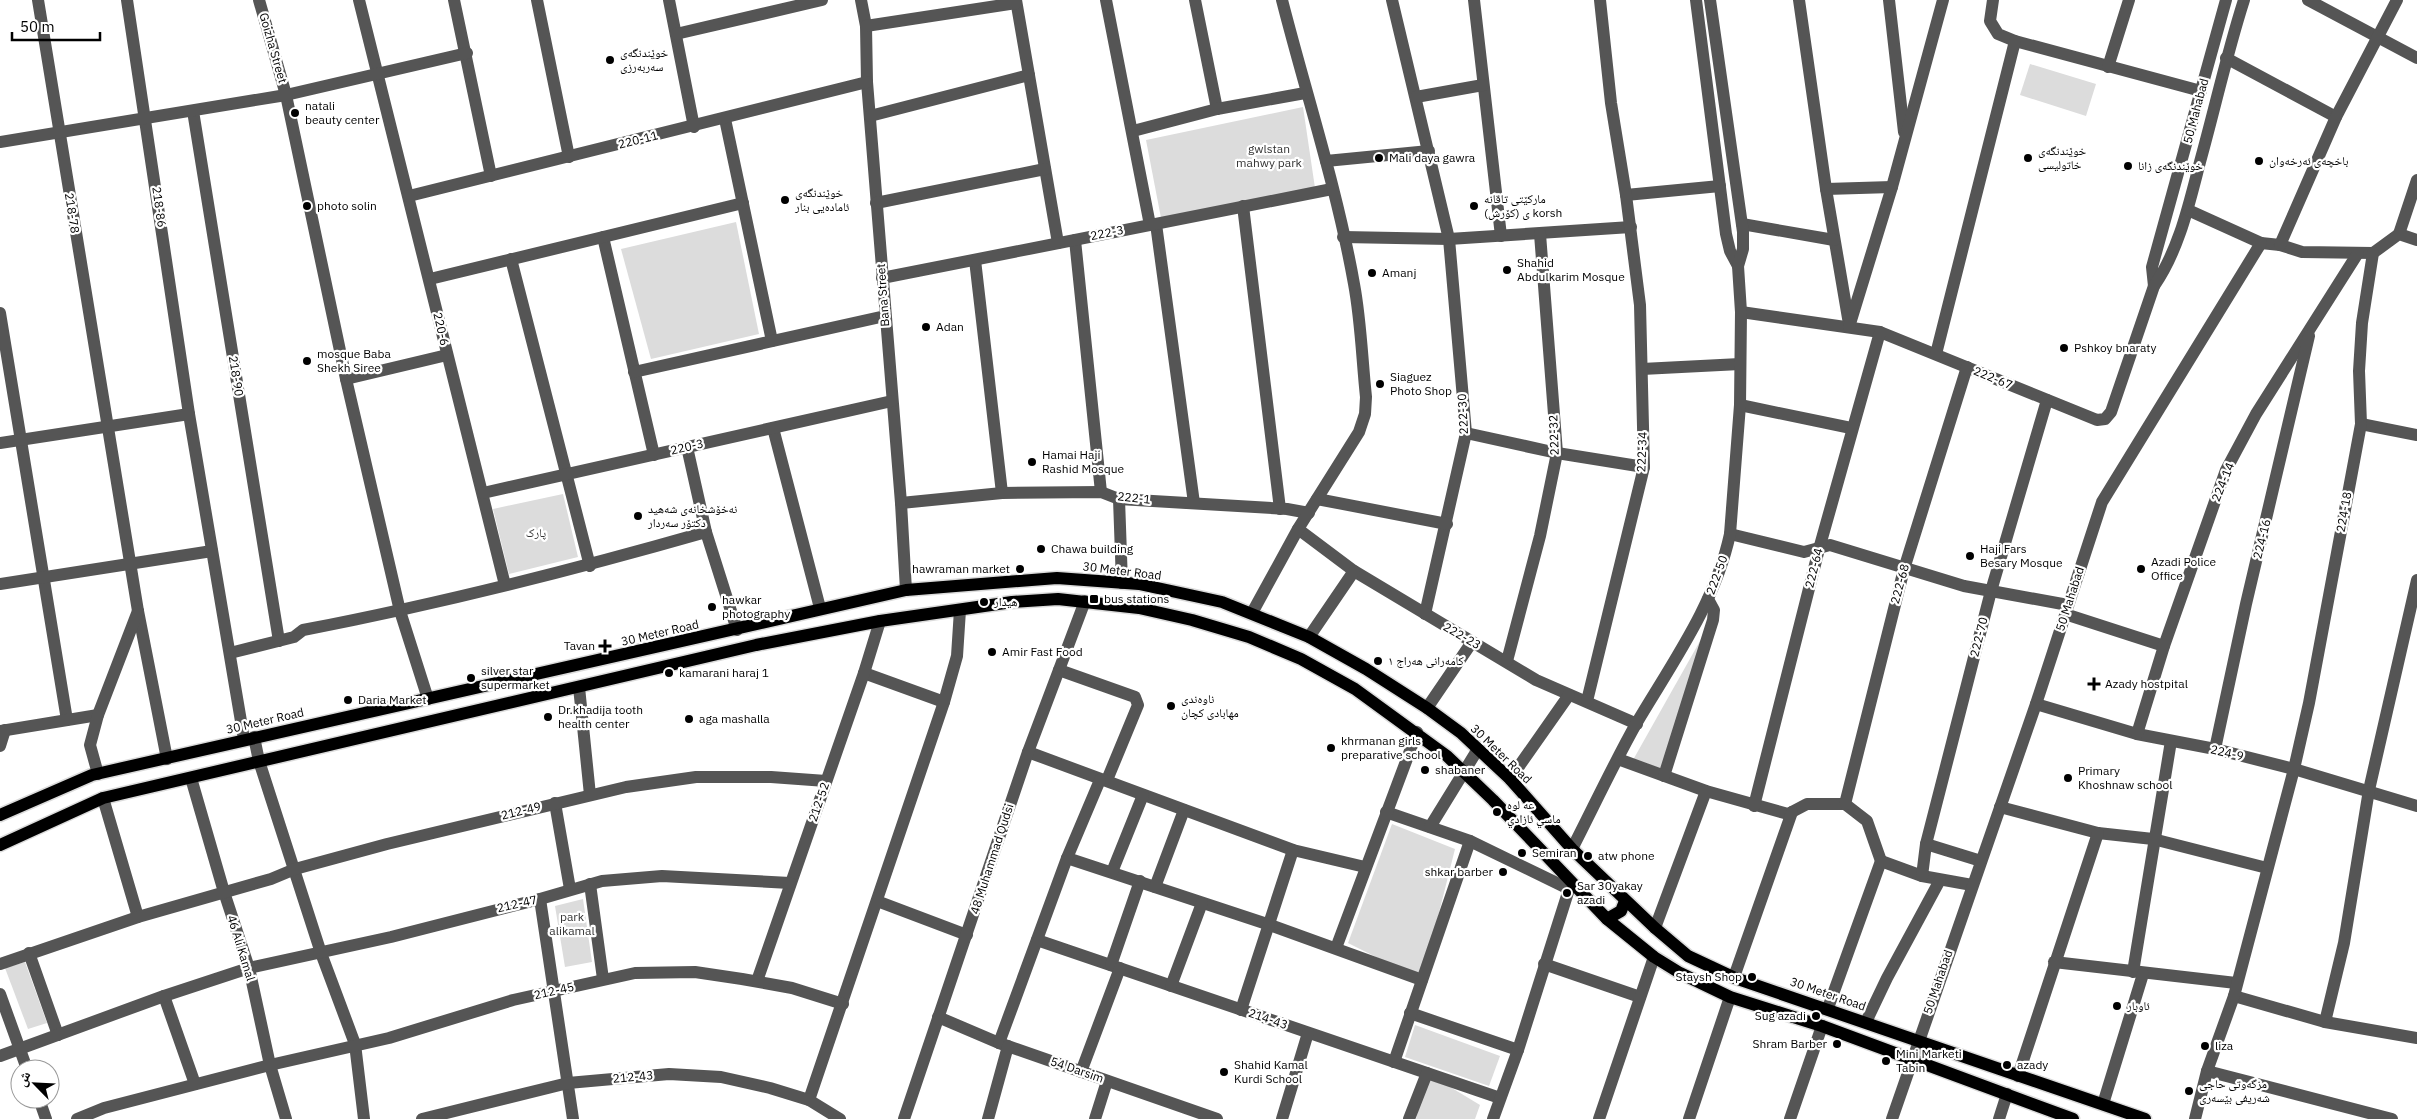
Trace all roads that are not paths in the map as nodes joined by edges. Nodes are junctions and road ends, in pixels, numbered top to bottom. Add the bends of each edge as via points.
1 (38, 0) edge
2 (127, 0) edge
3 (259, 0) edge
4 (359, 0) edge
5 (454, 0) edge
6 (537, 0) edge
7 (669, 0) edge
8 (822, 0) edge
9 (861, 0) edge
10 (1106, 0) edge
11 (1195, 0) edge
12 (1282, 0) edge
13 (1392, 0) edge
14 (1474, 0) edge
15 (1600, 0) edge
16 (1696, 0) edge
17 (1710, 0) edge
18 (1799, 0) edge
19 (1889, 0) edge
20 (1943, 0) edge
21 (1993, 0) edge
22 (2130, 0) edge
23 (2226, 0) edge
24 (2244, 0) edge
25 (2308, 0) edge
26 (2397, 0) edge
27 (1016, 1) edge
28 (866, 26) junction
29 (676, 34) junction
30 (2377, 37) junction
31 (2014, 41) junction
32 (467, 53) junction
33 (2226, 58) junction
34 (2417, 58) edge
35 (2108, 67) junction
36 (378, 74) junction
37 (1029, 75) junction
38 (867, 82) junction
39 (1484, 85) junction
40 (2201, 91) junction
41 (1306, 93) junction
42 (286, 95) junction
43 (1416, 97) junction
44 (1217, 109) junction
45 (193, 111) junction
46 (870, 116) junction
47 (2336, 116) junction
48 (146, 118) junction
49 (725, 119) junction
50 (694, 126) junction
51 (1133, 131) junction
52 (59, 132) junction
53 (1905, 139) junction
54 (0, 142) edge
55 (1429, 151) junction
56 (570, 157) junction
57 (1326, 161) junction
58 (1045, 169) junction
59 (491, 176) junction
60 (2417, 180) edge
61 (1720, 186) junction
62 (1892, 187) junction
63 (1332, 189) junction
64 (1826, 189) junction
65 (1626, 195) junction
66 (409, 196) junction
67 (743, 203) junction
68 (876, 203) junction
69 (1243, 206) junction
70 (2188, 210) junction
71 (1153, 224) junction
72 (1742, 224) junction
73 (1631, 228) junction
74 (1540, 234) junction
75 (2399, 234) junction
76 (1501, 236) junction
77 (603, 237) junction
78 (1343, 237) junction
79 (1449, 239) junction
80 (1075, 240) junction
81 (1834, 240) junction
82 (2417, 240) edge
83 (1058, 243) junction
84 (2261, 243) junction
85 (2280, 245) junction
86 (2358, 253) junction
87 (2373, 253) junction
88 (512, 260) junction
89 (975, 260) junction
90 (1738, 266) junction
91 (882, 278) junction
92 (430, 279) junction
93 (2154, 286) junction
94 (1741, 312) junction
95 (0, 313) edge
96 (885, 316) junction
97 (1849, 327) junction
98 (2311, 329) junction
99 (1880, 332) junction
100 (772, 341) junction
101 (1936, 354) junction
102 (447, 355) junction
103 (1740, 364) junction
104 (1967, 367) junction
105 (1642, 369) junction
106 (634, 372) junction
107 (346, 379) junction
108 (2047, 400) junction
109 (892, 401) junction
110 (1740, 405) junction
111 (189, 414) junction
112 (2361, 424) junction
113 (107, 426) junction
114 (772, 428) junction
115 (1851, 428) junction
116 (1466, 433) junction
117 (2417, 435) edge
118 (20, 439) junction
119 (0, 442) edge
120 (687, 447) junction
121 (1557, 453) junction
122 (654, 455) junction
123 (1644, 467) junction
124 (567, 475) junction
125 (1101, 492) junction
126 (1002, 493) junction
127 (483, 494) junction
128 (1317, 498) junction
129 (1119, 499) junction
130 (901, 503) junction
131 (1194, 503) junction
132 (1280, 508) junction
133 (1309, 513) junction
134 (1447, 524) junction
135 (1298, 529) junction
136 (706, 532) junction
137 (1730, 534) junction
138 (1819, 548) junction
139 (212, 551) junction
140 (132, 563) junction
141 (590, 566) junction
142 (1904, 569) junction
143 (1354, 570) junction
144 (43, 577) junction
145 (2417, 580) edge
146 (990, 583) junction
147 (1122, 583) junction
148 (0, 584) edge
149 (505, 585) junction
150 (906, 590) junction
151 (1991, 591) junction
152 (1708, 599) junction
153 (1085, 602) junction
154 (991, 605) junction
155 (820, 608) junction
156 (960, 610) junction
157 (2067, 610) junction
158 (138, 611) junction
159 (400, 611) junction
160 (1252, 613) junction
161 (1425, 614) junction
162 (880, 622) junction
163 (751, 626) junction
164 (737, 630) junction
165 (1309, 637) junction
166 (279, 641) junction
167 (1472, 642) junction
168 (756, 645) junction
169 (2164, 646) junction
170 (230, 653) junction
171 (1507, 661) junction
172 (1059, 670) junction
173 (864, 673) junction
174 (579, 687) junction
175 (1569, 695) junction
176 (428, 699) junction
177 (944, 702) junction
178 (1587, 702) junction
179 (2036, 704) junction
180 (1427, 708) junction
181 (98, 716) junction
182 (67, 720) junction
183 (1637, 724) junction
184 (3, 730) edge
185 (1417, 732) junction
186 (2137, 734) junction
187 (249, 738) junction
188 (2171, 741) junction
189 (0, 746) edge
190 (1478, 749) junction
191 (2215, 749) junction
192 (1028, 752) junction
193 (167, 759) junction
194 (1618, 759) junction
195 (259, 761) junction
196 (2294, 769) junction
197 (1464, 771) junction
198 (98, 774) junction
199 (1664, 776) junction
200 (191, 778) junction
201 (1510, 779) junction
202 (1104, 780) junction
203 (826, 782) junction
204 (2369, 790) junction
205 (1706, 791) junction
206 (590, 795) junction
207 (1143, 795) junction
208 (103, 798) junction
209 (555, 803) junction
210 (1845, 804) junction
211 (1754, 806) junction
212 (2417, 806) edge
213 (2000, 807) junction
214 (1184, 810) junction
215 (1386, 812) junction
216 (1792, 812) junction
217 (0, 816) edge
218 (1430, 827) junction
219 (2098, 834) junction
220 (2153, 839) junction
221 (1470, 841) junction
222 (1926, 844) junction
223 (0, 845) edge
224 (1572, 849) junction
225 (1293, 850) junction
226 (1067, 858) junction
227 (1881, 861) junction
228 (1981, 861) junction
229 (1365, 868) junction
230 (2267, 868) junction
231 (295, 869) junction
232 (1112, 872) junction
233 (1922, 876) junction
234 (1940, 880) junction
235 (1140, 881) junction
236 (790, 883) junction
237 (590, 884) junction
238 (1972, 885) junction
239 (1156, 886) junction
240 (1569, 886) junction
241 (570, 889) junction
242 (224, 892) junction
243 (540, 899) junction
244 (877, 901) junction
245 (1625, 901) junction
246 (1202, 903) junction
247 (138, 917) junction
248 (1607, 920) junction
249 (1270, 925) junction
250 (1655, 928) junction
251 (967, 935) junction
252 (1037, 940) junction
253 (1336, 948) junction
254 (29, 953) junction
255 (321, 954) junction
256 (1654, 957) junction
257 (2054, 962) junction
258 (0, 964) edge
259 (1544, 964) junction
260 (1115, 967) junction
261 (249, 968) junction
262 (2138, 973) junction
263 (1734, 977) junction
264 (603, 980) junction
265 (1422, 980) junction
266 (757, 981) junction
267 (2236, 983) junction
268 (1171, 986) junction
269 (554, 991) junction
270 (0, 994) edge
271 (164, 996) junction
272 (2234, 996) junction
273 (1640, 997) junction
274 (1730, 997) junction
275 (843, 1004) junction
276 (1828, 1008) junction
277 (1241, 1010) junction
278 (1410, 1013) junction
279 (938, 1017) junction
280 (1866, 1022) junction
281 (2325, 1022) junction
282 (1822, 1026) junction
283 (1308, 1033) junction
284 (58, 1035) junction
285 (2417, 1038) edge
286 (1917, 1041) junction
287 (355, 1044) junction
288 (1004, 1044) junction
289 (20, 1050) junction
290 (1518, 1050) junction
291 (0, 1056) edge
292 (23, 1059) edge
293 (1912, 1059) junction
294 (1394, 1062) junction
295 (270, 1065) junction
296 (2207, 1071) junction
297 (1081, 1072) junction
298 (1427, 1073) junction
299 (2018, 1076) junction
300 (1107, 1081) junction
301 (568, 1083) junction
302 (195, 1084) junction
303 (2007, 1094) junction
304 (1500, 1098) junction
305 (808, 1100) junction
306 (2103, 1104) junction
307 (1180, 1113) edge
308 (77, 1119) edge
309 (286, 1119) edge
310 (364, 1119) edge
311 (422, 1119) edge
312 (573, 1119) edge
313 (840, 1119) edge
314 (904, 1119) edge
315 (988, 1119) edge
316 (1095, 1119) edge
317 (1217, 1119) edge
318 (1282, 1119) edge
319 (1409, 1119) edge
320 (1493, 1119) edge
321 (1598, 1119) edge
322 (1689, 1119) edge
323 (1790, 1119) edge
324 (1892, 1119) edge
325 (1998, 1119) edge
326 (2073, 1119) edge
327 (2145, 1119) edge
328 (2195, 1119) edge
329 (2392, 1119) edge

1 - 52 street, 218-78
2 - 48 street, 218-86
3 - 42 street, Goizha Street
4 - 36 street, 220-6
5 - 32 street
6 - 56 street
7 - 29 street
8 - 29 street
9 - 28 street, Bana Street
10 - 51 street
11 - 44 street
12 - 41 street
13 - 43 street, 222-30
14 - 39 street
15 - 65 street, 222-34 via 1611,103
16 - 61 street, 222-50
17 - 72 street, 222-50
18 - 64 street
19 - 53 street
20 - 53 street
21 - 31 street via 1990,21 1998,34
22 - 35 street
23 - 40 street, 50 Mahabad
24 - 33 street, 50 Mahabad
25 - 30 street
26 - 30 street
27 - 28 street
27 - 37 street
28 - 38 street, Bana Street
29 - 50 street
30 - 34 street
30 - 47 street
31 - 35 street
31 - 101 street
32 - 36 street
32 - 59 street
33 - 47 street
33 - 70 street, 50 Mahabad
35 - 40 street
36 - 42 street
36 - 66 street, 220-6
37 - 46 street
37 - 58 street
38 - 46 street, Bana Street
38 - 49 street, 220-11
39 - 43 street
39 - 76 street
40 - 93 street, 50 Mahabad via 2152,267
41 - 44 street
41 - 57 street
42 - 45 street
42 - 107 street, Goizha Street
43 - 55 street, 222-30
44 - 51 street
45 - 48 street
45 - 166 street, 218-90
46 - 68 street, Bana Street
47 - 85 street
48 - 52 street
48 - 111 street, 218-86
49 - 50 street, 220-11
49 - 67 street
50 - 56 street, 220-11
51 - 71 street
52 - 54 street
52 - 113 street, 218-78
53 - 62 street
55 - 57 street
55 - 79 street, 222-30
56 - 59 street, 220-11
57 - 63 street
58 - 68 street
58 - 83 street
59 - 66 street, 220-11
60 - 75 street
61 - 65 street
61 - 90 street, 222-50 via 1728,242
62 - 64 street
62 - 97 street
63 - 69 street, 222-3
63 - 78 street
64 - 81 street
65 - 73 street, 222-34
66 - 92 street, 220-6
67 - 77 street
67 - 100 street
68 - 91 street, Bana Street
69 - 71 street, 222-3
69 - 132 street
70 - 84 street
70 - 93 street, 50 Mahabad via 2165,270
71 - 80 street, 222-3
71 - 131 street
72 - 81 street
72 - 90 street, 222-50 via 1743,249
73 - 74 street
73 - 105 street, 222-34 via 1640,305
74 - 76 street
74 - 121 street, 222-32
75 - 82 street
75 - 87 street
76 - 79 street
77 - 88 street
77 - 106 street
78 - 79 street
78 - 128 street via 1354,284 1365,414 1360,432
79 - 116 street, 222-30
80 - 83 street, 222-3
80 - 125 street
81 - 97 street
83 - 89 street, 222-3
84 - 85 street
84 - 157 street, 50 Mahabad via 2102,502
85 - 86 street via 2302,252
86 - 87 street
86 - 98 street, 224-14
87 - 112 street, 224-18 via 2362,324
88 - 92 street
88 - 124 street
89 - 91 street, 222-3
89 - 126 street
90 - 94 street, 222-50
91 - 96 street, Bana Street
92 - 102 street, 220-6
93 - 108 street, 222-67 via 2111,412 2105,419 2098,420
94 - 97 street, 222-67
94 - 103 street, 222-50
95 - 118 street
96 - 100 street
96 - 109 street, Bana Street
97 - 99 street, 222-67
98 - 169 street, 224-14 via 2256,414 2226,470
98 - 191 street, 224-16
99 - 101 street, 222-67
99 - 115 street, 222-64
100 - 106 street
101 - 104 street, 222-67
102 - 107 street
102 - 127 street, 220-6
103 - 105 street
103 - 110 street, 222-50
104 - 108 street, 222-67
104 - 142 street, 222-68
105 - 123 street, 222-34
106 - 122 street
107 - 159 street, Goizha Street
108 - 151 street, 222-70
109 - 114 street, 220-3
109 - 130 street, Bana Street
110 - 115 street
110 - 137 street, 222-50
111 - 113 street
111 - 139 street, 218-86
112 - 117 street
112 - 196 street, 224-18
113 - 118 street
113 - 140 street, 218-78
114 - 120 street, 220-3
114 - 155 street
115 - 138 street, 222-64
116 - 121 street
116 - 134 street, 222-30
118 - 119 street
118 - 144 street
120 - 122 street, 220-3
120 - 136 street
121 - 123 street
121 - 171 street, 222-32 via 1540,536
122 - 124 street, 220-3
123 - 178 street, 222-34
124 - 127 street, 220-3
124 - 141 street
125 - 126 street, 222-1
125 - 129 street, 222-1
126 - 130 street, 222-1
127 - 149 street, 220-6
128 - 133 street
128 - 134 street
129 - 131 street, 222-1
129 - 147 street
130 - 150 street, Bana Street
131 - 132 street, 222-1
132 - 133 street, 222-1
133 - 135 street
134 - 161 street, 222-30
135 - 143 street, 222-23
135 - 160 street
136 - 141 street
136 - 164 street
137 - 138 street via 1804,552
137 - 152 street, 222-50
138 - 142 street via 1830,546
138 - 211 street, 222-64
139 - 140 street
139 - 170 street, 218-86
140 - 144 street
140 - 158 street, 218-78
141 - 149 street
142 - 151 street
142 - 210 street, 222-68
143 - 161 street, 222-23
143 - 165 street
144 - 148 street
144 - 182 street
145 - 204 street
146 - 147 main road, 30 Meter Road via 1057,578
146 - 150 main road, 30 Meter Road
146 - 154 main road
147 - 160 main road, 30 Meter Road via 1222,602
149 - 159 street
150 - 155 main road, 30 Meter Road
151 - 157 street
151 - 222 street, 222-70
152 - 183 street, 222-50 via 1678,657
152 - 199 street via 1714,610 1713,620
153 - 154 main road via 1058,599
153 - 172 street, 48 Muhammad Qudsi
153 - 185 main road via 1139,608 1249,638 1301,659 1348,685
154 - 156 main road
155 - 163 main road, 30 Meter Road
156 - 162 main road
156 - 177 street via 957,656
157 - 169 street
157 - 179 street, 50 Mahabad
158 - 181 street
158 - 193 street, 218-78
159 - 166 street via 303,630 294,637
159 - 176 street, Goizha Street
160 - 165 main road, 30 Meter Road
161 - 167 street, 222-23
162 - 168 main road
162 - 173 street, 212-52
163 - 164 main road, 30 Meter Road
163 - 168 main road
164 - 176 main road, 30 Meter Road
165 - 180 main road, 30 Meter Road
166 - 170 street
167 - 171 street, 222-23
167 - 180 street
168 - 174 main road
169 - 186 street, 224-14
170 - 187 street, 218-86
171 - 175 street, 222-23 via 1536,680
172 - 192 street, 48 Muhammad Qudsi
172 - 202 street via 1135,697 1138,705
173 - 177 street
173 - 203 street, 212-52
174 - 195 main road
174 - 206 street
175 - 178 street, 222-23
175 - 201 street
176 - 187 main road, 30 Meter Road
177 - 244 street
178 - 183 street, 222-23
179 - 186 street, 224-9
179 - 213 street, 50 Mahabad
180 - 190 main road, 30 Meter Road
181 - 182 street
181 - 198 street via 90,745
182 - 184 street
183 - 194 street, 222-50
184 - 189 street
185 - 197 main road
185 - 215 street
186 - 188 street, 224-9
187 - 193 main road, 30 Meter Road
187 - 195 street, 218-86
188 - 191 street, 224-9
188 - 220 street
190 - 197 street
190 - 201 main road, 30 Meter Road
191 - 196 street, 224-9
192 - 202 street
192 - 251 street, 48 Muhammad Qudsi
193 - 198 main road, 30 Meter Road
194 - 199 street
194 - 224 street, 222-50
195 - 200 main road
195 - 231 street, 218-86
196 - 204 street, 224-9
196 - 230 street, 224-18
197 - 218 street
197 - 240 main road
198 - 217 main road, 30 Meter Road
199 - 205 street
200 - 208 main road
200 - 242 street, 46 Ali Kamal
201 - 224 main road, 30 Meter Road
202 - 207 street
202 - 226 street
203 - 206 street, 212-49 via 771,776 696,777
203 - 236 street, 212-52
204 - 212 street, 224-9
204 - 281 street via 2344,944
205 - 211 street
205 - 250 street
206 - 209 street, 212-49
207 - 214 street
207 - 232 street
208 - 223 main road
208 - 247 street
209 - 231 street, 212-49
209 - 241 street
210 - 216 street via 1807,804
210 - 227 street via 1868,821
211 - 216 street via 1788,814
213 - 219 street
213 - 228 street, 50 Mahabad
214 - 225 street
214 - 239 street
215 - 218 street
215 - 229 street
216 - 263 street
218 - 221 street
219 - 220 street
219 - 257 street
220 - 230 street
220 - 262 street
221 - 240 street
221 - 265 street
222 - 228 street
222 - 233 street, 222-70
224 - 245 main road, 30 Meter Road
225 - 229 street
225 - 249 street
226 - 232 street
226 - 252 street
227 - 233 street
227 - 276 street
228 - 238 street, 50 Mahabad
229 - 253 street
230 - 267 street, 224-18
231 - 242 street, 212-49 via 271,880
231 - 255 street, 218-86
232 - 235 street
233 - 234 street
234 - 238 street
234 - 280 street
235 - 239 street
235 - 260 street
236 - 237 street, 212-47 via 662,876 602,880
236 - 266 street, 212-52
237 - 241 street, 212-47
237 - 264 street
238 - 286 street, 50 Mahabad
239 - 246 street
240 - 248 main road
240 - 259 street
241 - 243 street, 212-47
242 - 247 street, 212-49
242 - 261 street, 46 Ali Kamal
243 - 255 street, 212-47
243 - 269 street
244 - 251 street
244 - 275 street
245 - 248 main road via 1621,911
245 - 250 main road, 30 Meter Road
246 - 249 street
246 - 268 street
247 - 254 street, 212-49
248 - 256 main road
249 - 253 street
249 - 277 street
250 - 263 main road, 30 Meter Road via 1688,956
251 - 279 street, 48 Muhammad Qudsi
252 - 260 street, 214-43
252 - 288 street
253 - 265 street
254 - 258 street, 212-49
254 - 284 street
255 - 261 street, 212-47
255 - 287 street, 218-86
256 - 273 street
256 - 274 main road
257 - 262 street
257 - 299 street
259 - 273 street
259 - 290 street
260 - 268 street, 214-43
260 - 297 street
261 - 271 street, 212-47
261 - 295 street, 46 Ali Kamal
262 - 267 street
262 - 306 street
263 - 276 main road, 30 Meter Road
264 - 266 street, 212-45 via 635,974 695,972
264 - 269 street, 212-45
265 - 278 street
266 - 275 street, 212-45
267 - 272 street, 224-18
268 - 277 street, 214-43
269 - 287 street, 212-45 via 513,1000 389,1038
269 - 301 street
270 - 289 street
271 - 284 street, 212-47
271 - 302 street
272 - 281 street
272 - 296 street, 224-18
273 - 321 street
274 - 282 main road
274 - 322 street
275 - 305 street
276 - 280 main road, 30 Meter Road
277 - 283 street, 214-43
278 - 290 street
278 - 294 street
279 - 288 street, 54 Darsim
279 - 314 street, 48 Muhammad Qudsi
280 - 286 main road, 30 Meter Road
281 - 285 street
282 - 293 main road
282 - 323 street
283 - 294 street, 214-43
283 - 318 street
284 - 289 street, 212-47
286 - 293 street, 50 Mahabad
286 - 299 main road, 30 Meter Road
287 - 295 street, 212-45
287 - 310 street, 218-86
288 - 297 street, 54 Darsim
288 - 315 street
289 - 291 street, 212-47
289 - 292 street
290 - 304 street
293 - 303 main road
293 - 324 street, 50 Mahabad
294 - 298 street, 214-43
295 - 302 street, 212-45
295 - 309 street, 46 Ali Kamal
296 - 328 street, 224-18
296 - 329 street
297 - 300 street, 54 Darsim
298 - 304 street, 214-43
298 - 319 street
299 - 306 main road, 30 Meter Road
300 - 307 street, 54 Darsim
300 - 316 street
301 - 305 street, 212-43 via 669,1074 721,1077
301 - 311 street, 212-43
301 - 312 street
302 - 308 street, 212-45 via 104,1108
303 - 325 street
303 - 326 main road
304 - 320 street
305 - 313 street, 212-43
306 - 327 main road, 30 Meter Road
307 - 317 street, 54 Darsim

